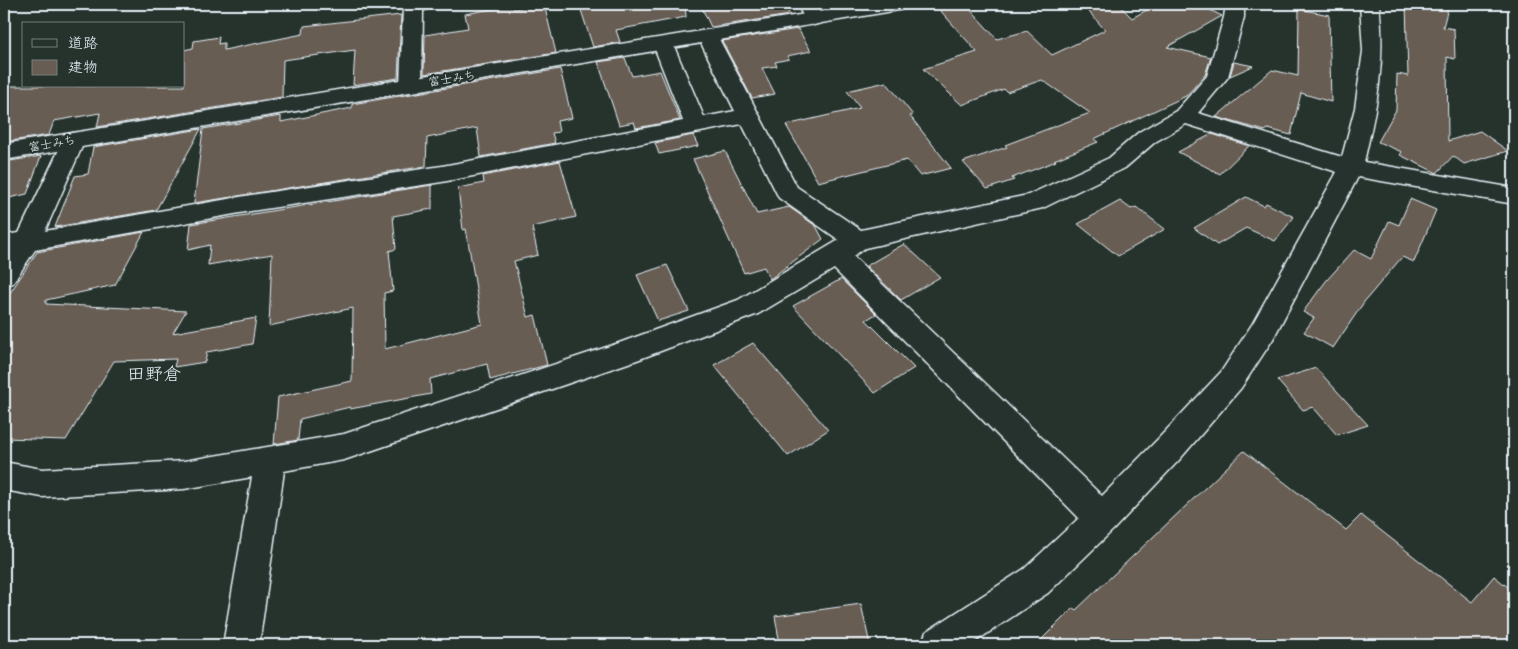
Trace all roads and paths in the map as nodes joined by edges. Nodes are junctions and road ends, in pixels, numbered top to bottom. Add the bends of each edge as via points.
1 (422, 4) edge
2 (899, 4) edge
3 (1235, 4) edge
4 (1370, 4) edge
5 (810, 11) edge
6 (708, 37) junction
7 (663, 44) junction
8 (411, 86) junction
9 (748, 116) junction
10 (1184, 116) junction
11 (696, 126) junction
12 (74, 140) junction
13 (4, 152) edge
14 (1350, 168) junction
15 (1514, 196) edge
16 (16, 242) edge
17 (846, 248) junction
18 (4, 276) edge
19 (270, 460) junction
20 (4, 476) edge
21 (1102, 518) junction
22 (241, 645) edge
23 (938, 645) edge

1 - 8 main road via 413,8
2 - 5 main road, 富士みち
3 - 10 main road via 1218,77
4 - 14 main road via 1373,51 1366,108
5 - 6 main road, 富士みち
6 - 7 main road, 富士みち
6 - 9 main road
7 - 8 main road, 富士みち
7 - 11 main road
8 - 12 main road, 富士みち
9 - 11 main road
9 - 17 main road via 788,192
10 - 14 main road
10 - 17 main road via 1146,137 1117,162 1034,202
11 - 16 main road via 442,174 251,203 45,240
12 - 13 main road, 富士みち
12 - 16 main road
14 - 15 main road
14 - 21 main road via 1264,331 1231,380
16 - 18 main road
17 - 19 main road via 748,306 627,352 344,447
17 - 21 main road via 1033,452
19 - 20 main road via 184,475 52,483
19 - 22 main road
21 - 23 main road via 1036,581

